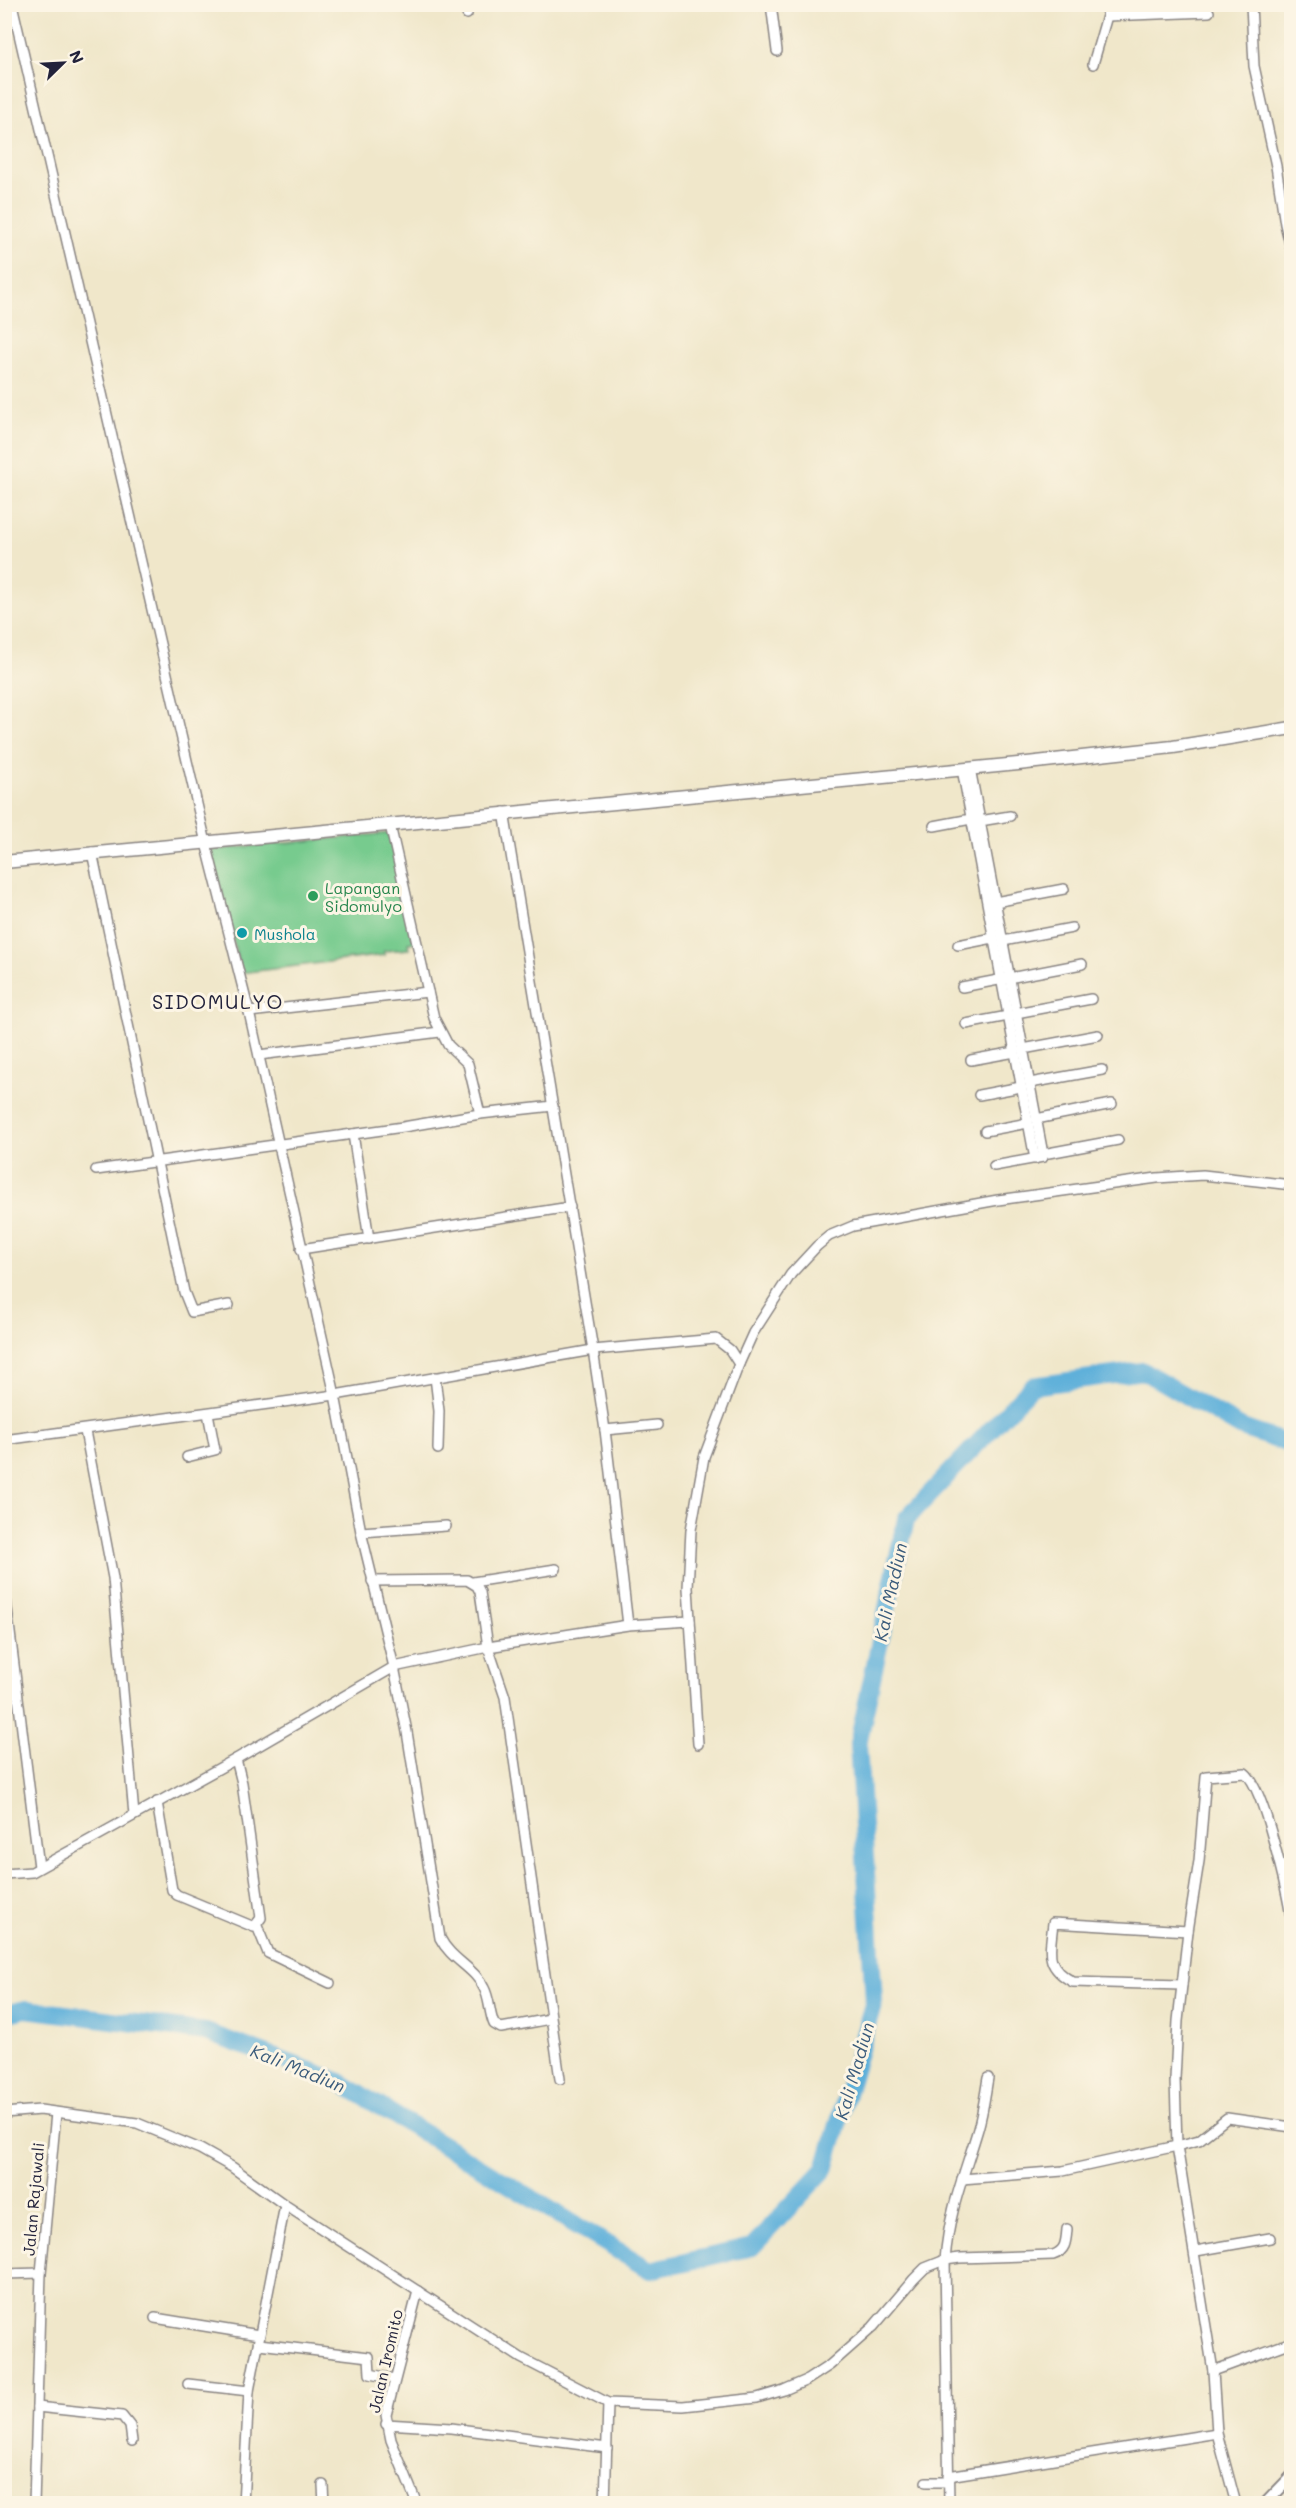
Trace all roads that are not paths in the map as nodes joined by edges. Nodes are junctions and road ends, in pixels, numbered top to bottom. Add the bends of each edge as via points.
1 (12, 4) edge
2 (771, 4) edge
3 (1108, 4) edge
4 (1251, 4) edge
5 (1209, 12) dead end
6 (1107, 16) junction
7 (777, 51) dead end
8 (1093, 64) dead end
9 (1292, 252) edge
10 (1292, 728) edge
11 (966, 769) junction
12 (504, 812) junction
13 (1010, 816) dead end
14 (976, 820) junction
15 (390, 825) junction
16 (933, 826) dead end
17 (206, 843) junction
18 (92, 852) junction
19 (4, 862) edge
20 (1064, 889) dead end
21 (995, 902) junction
22 (1072, 928) dead end
23 (998, 940) junction
24 (958, 945) dead end
25 (1082, 964) dead end
26 (1005, 979) junction
27 (962, 987) dead end
28 (428, 992) junction
29 (1091, 999) dead end
30 (249, 1012) junction
31 (1012, 1015) junction
32 (966, 1024) dead end
33 (440, 1032) junction
34 (1098, 1035) dead end
35 (1019, 1050) junction
36 (258, 1056) junction
37 (971, 1060) dead end
38 (1102, 1070) dead end
39 (1025, 1085) junction
40 (979, 1095) dead end
41 (1112, 1104) dead end
42 (553, 1106) junction
43 (480, 1114) junction
44 (1032, 1121) junction
45 (985, 1131) dead end
46 (353, 1134) junction
47 (1118, 1140) dead end
48 (278, 1145) junction
49 (1039, 1156) junction
50 (156, 1162) junction
51 (994, 1166) dead end
52 (96, 1170) dead end
53 (1292, 1185) edge
54 (570, 1207) junction
55 (369, 1239) junction
56 (302, 1249) junction
57 (229, 1305) dead end
58 (593, 1350) junction
59 (739, 1364) junction
60 (435, 1377) junction
61 (335, 1395) junction
62 (208, 1413) junction
63 (657, 1425) dead end
64 (605, 1430) junction
65 (85, 1431) junction
66 (4, 1440) edge
67 (438, 1449) dead end
68 (187, 1457) dead end
69 (446, 1526) dead end
70 (361, 1532) junction
71 (555, 1569) dead end
72 (372, 1581) junction
73 (473, 1582) junction
74 (4, 1584) edge
75 (690, 1621) junction
76 (628, 1625) junction
77 (488, 1647) junction
78 (394, 1667) junction
79 (698, 1744) dead end
80 (236, 1760) junction
81 (158, 1802) junction
82 (134, 1815) junction
83 (39, 1867) junction
84 (4, 1874) edge
85 (1292, 1923) edge
86 (257, 1926) junction
87 (1188, 1931) junction
88 (330, 1983) dead end
89 (1182, 1985) junction
90 (550, 2019) junction
91 (988, 2078) dead end
92 (560, 2079) dead end
93 (56, 2113) junction
94 (4, 2114) edge
95 (1292, 2127) edge
96 (1177, 2146) junction
97 (962, 2179) junction
98 (285, 2205) junction
99 (1067, 2229) dead end
100 (1270, 2238) dead end
101 (1196, 2251) junction
102 (945, 2260) junction
103 (41, 2273) junction
104 (4, 2274) edge
105 (418, 2291) junction
106 (155, 2318) dead end
107 (259, 2340) junction
108 (1292, 2342) edge
109 (1213, 2371) junction
110 (394, 2379) junction
111 (188, 2384) dead end
112 (249, 2391) junction
113 (608, 2403) junction
114 (37, 2408) junction
115 (386, 2424) junction
116 (1216, 2433) junction
117 (132, 2441) dead end
118 (607, 2448) junction
119 (1292, 2476) edge
120 (948, 2479) junction
121 (926, 2481) dead end
122 (323, 2485) dead end
123 (34, 2504) edge
124 (243, 2504) edge
125 (324, 2504) edge
126 (417, 2504) edge
127 (605, 2504) edge
128 (949, 2504) edge
129 (1236, 2504) edge
130 (1265, 2504) edge

1 - 17 street
2 - 7 street
3 - 6 street
4 - 9 street via 1254,66
5 - 6 street
6 - 8 street
10 - 11 main road via 1173,747
11 - 12 main road
11 - 14 street
12 - 15 main road
12 - 42 street
13 - 14 street
14 - 16 street
14 - 21 street
14 - 23 street
15 - 17 main road
15 - 28 street
17 - 18 main road
17 - 30 street
18 - 19 main road
18 - 50 street
20 - 21 street
21 - 23 street
22 - 23 street
23 - 24 street
23 - 26 street
25 - 26 street
26 - 27 street
26 - 31 street
28 - 30 street
28 - 33 street
29 - 31 street
30 - 36 street
31 - 32 street
31 - 35 street
33 - 36 street
33 - 43 street via 447,1045 468,1064
34 - 35 street
35 - 37 street
35 - 39 street
36 - 48 street
38 - 39 street
39 - 40 street
39 - 44 street
41 - 44 street
42 - 43 street
42 - 54 street
43 - 46 street
44 - 45 street
44 - 49 street
46 - 48 street
46 - 55 street
47 - 49 street
48 - 50 street
48 - 56 street
49 - 51 street
50 - 52 street
50 - 57 street via 190,1311
53 - 59 street via 1203,1175 1156,1178 853,1226 829,1236 791,1274 753,1333
54 - 55 street
54 - 58 street
55 - 56 street
56 - 61 street
58 - 59 street via 716,1339
58 - 60 street
58 - 64 street
59 - 75 street via 704,1457 690,1540
60 - 61 street
60 - 67 street
61 - 62 street
61 - 70 street
62 - 65 street
62 - 68 street via 215,1450
63 - 64 street
64 - 76 street
65 - 66 street
65 - 82 street via 113,1578
69 - 70 street
70 - 72 street
71 - 73 street
72 - 73 street
72 - 78 street
73 - 77 street via 480,1592
74 - 83 street
75 - 76 street
75 - 79 street
76 - 77 street
77 - 78 street
77 - 90 street via 505,1697
78 - 80 street
78 - 90 street via 440,1938 446,1950 484,1988 495,2024 501,2028
80 - 81 street
80 - 86 street via 261,1918
81 - 82 street
81 - 86 street via 172,1890
82 - 83 street
83 - 84 street via 33,1872
85 - 87 street via 1261,1798 1245,1773 1206,1776
86 - 88 street via 268,1953
87 - 89 street
87 - 89 street via 1053,1923 1050,1960 1059,1974 1073,1982
89 - 96 street via 1176,2049
90 - 92 street
91 - 97 street via 979,2126
93 - 94 street via 40,2110
93 - 98 street via 137,2123 162,2132 232,2167
93 - 103 street, Jalan Rajawali
95 - 96 street via 1227,2118 1199,2140
96 - 97 street via 1063,2171
96 - 101 street
97 - 102 street via 952,2206
98 - 105 street
98 - 107 street
99 - 102 street via 1065,2246 1053,2255
100 - 101 street
101 - 109 street
102 - 113 street via 925,2268 914,2278 873,2327 830,2365 784,2390 757,2398 683,2406
102 - 120 street
103 - 104 street
103 - 114 street, Jalan Rajawali
105 - 110 street, Jalan Iromito
105 - 113 street via 521,2358
106 - 107 street
107 - 110 street via 369,2357 370,2374
107 - 112 street
108 - 109 street
109 - 116 street
110 - 115 street, Jalan Iromito
111 - 112 street
112 - 124 street
113 - 118 street
114 - 117 street via 122,2416 130,2426
114 - 123 street, Jalan Rajawali
115 - 118 street via 451,2428
115 - 126 street, Jalan Iromito
116 - 120 street
116 - 129 street
118 - 127 street
119 - 130 street
120 - 121 street
120 - 128 street
122 - 125 street

